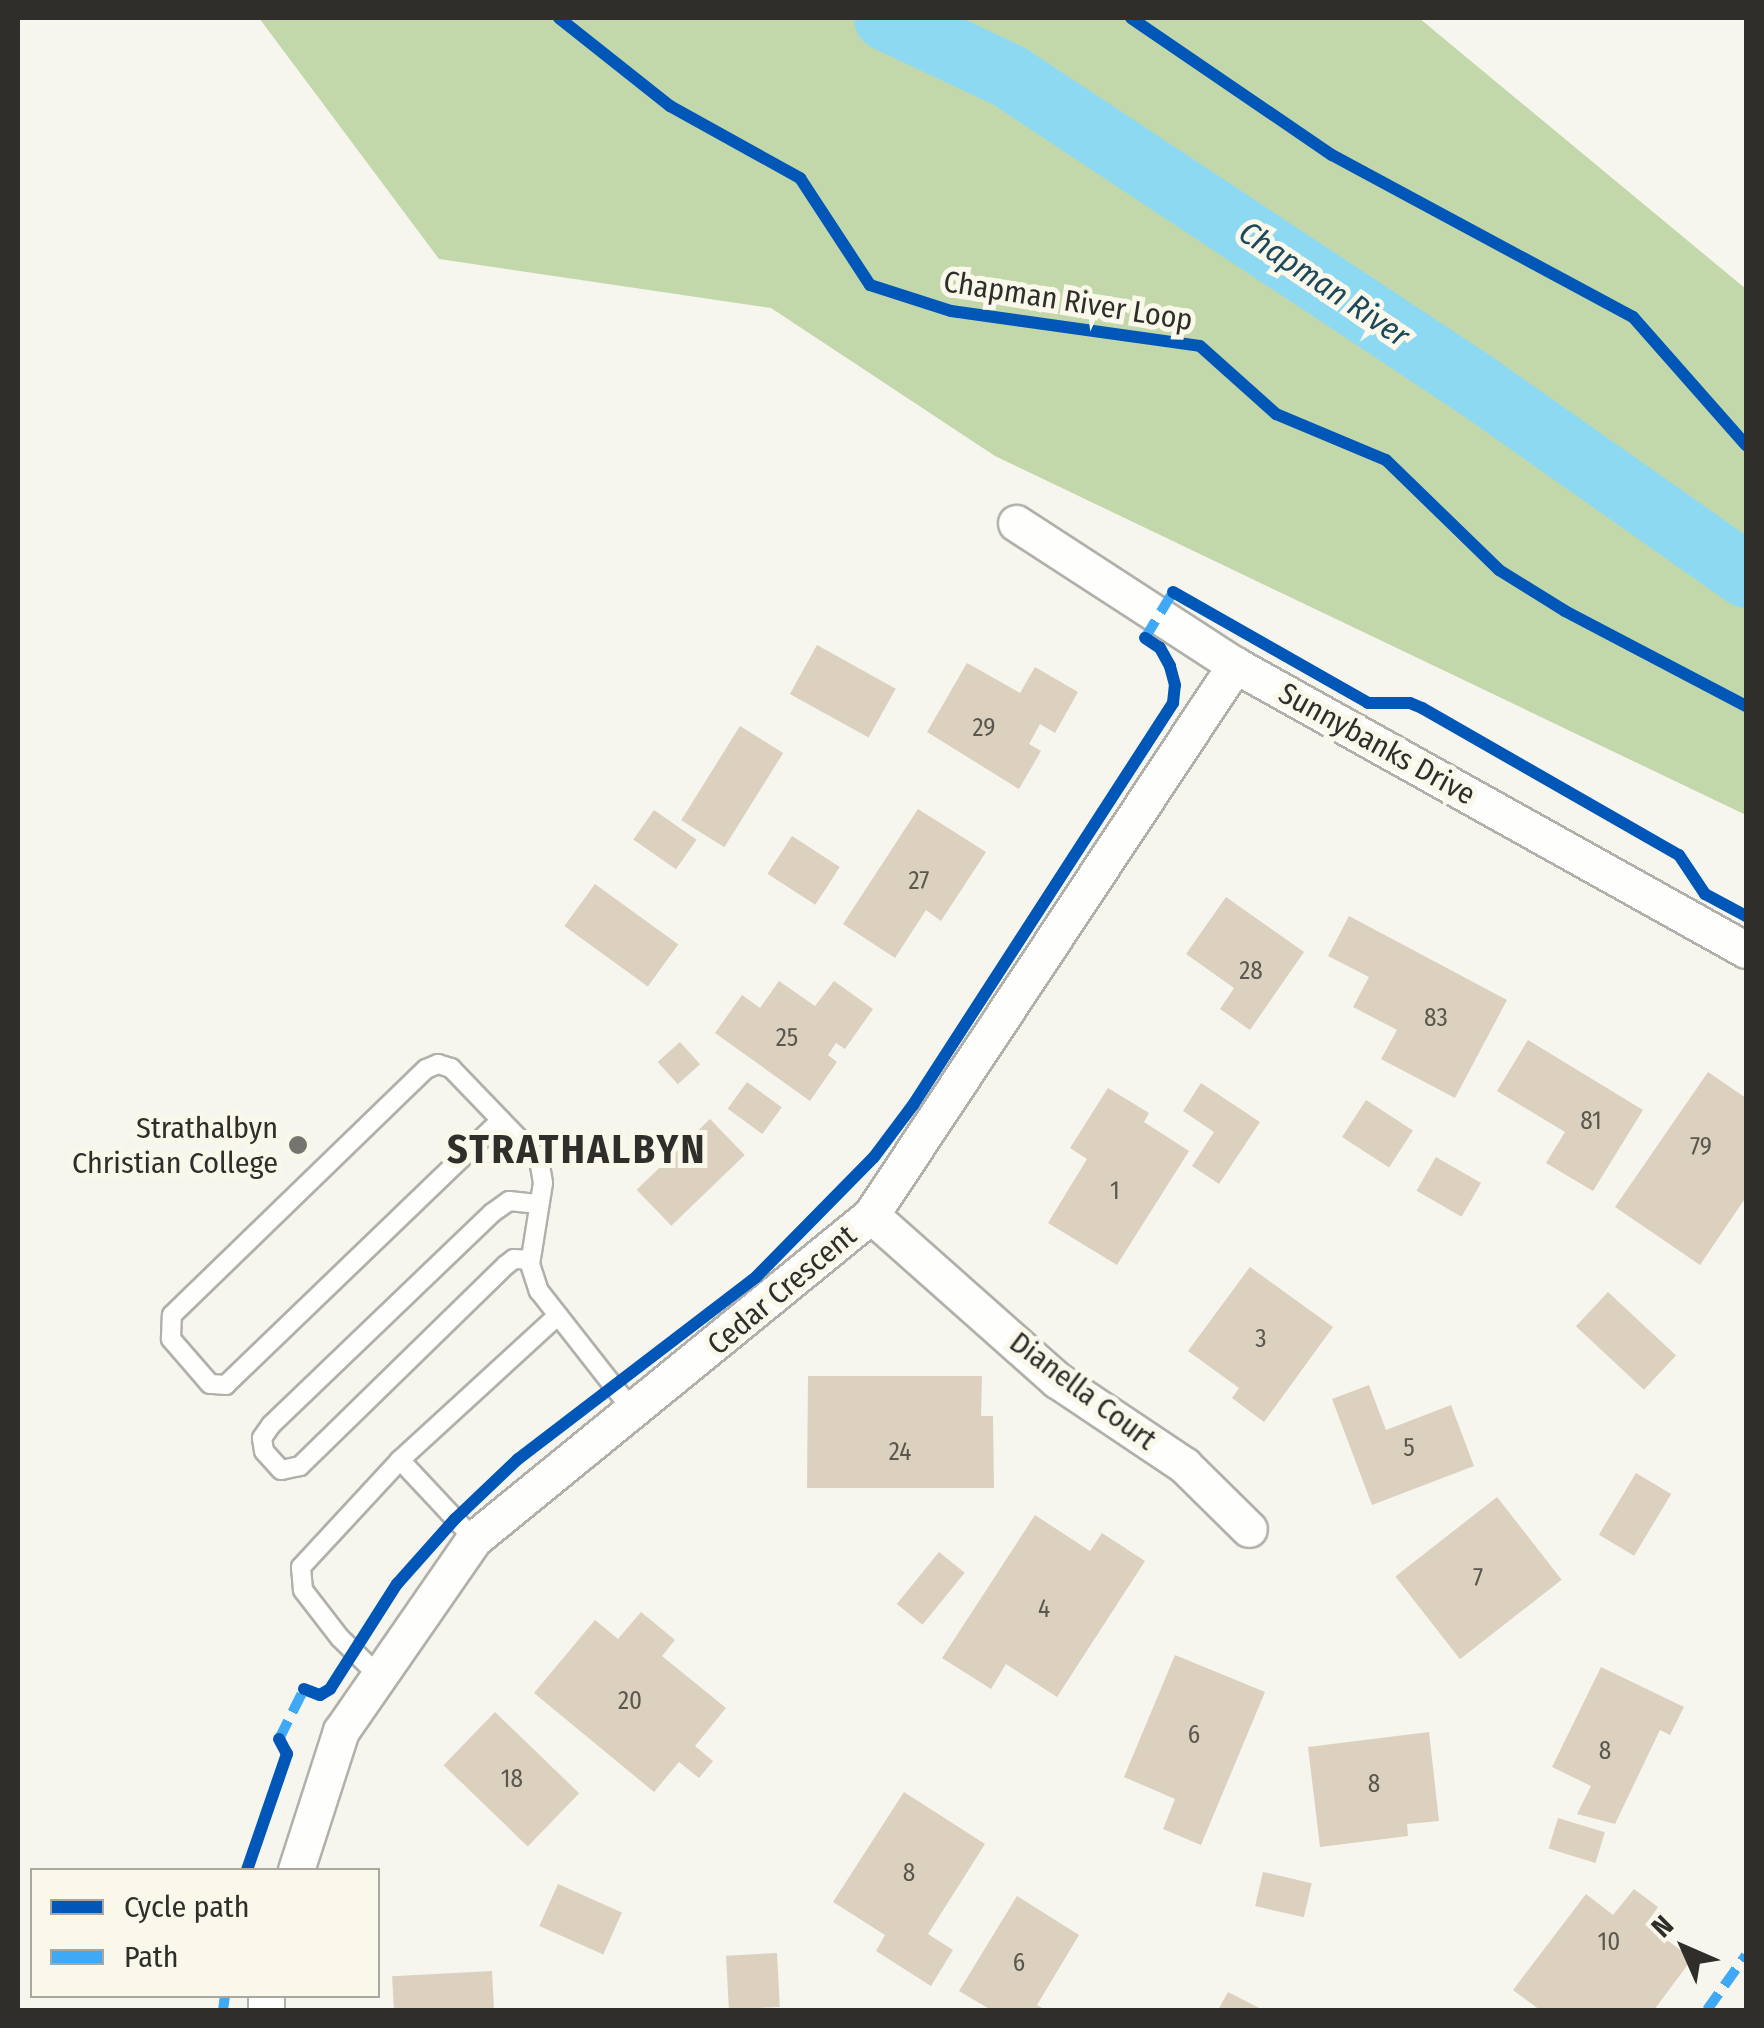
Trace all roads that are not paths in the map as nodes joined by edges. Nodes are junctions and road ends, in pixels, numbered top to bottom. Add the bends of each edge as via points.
1 (1016, 523) dead end
2 (1235, 664) junction
3 (1746, 950) edge
4 (501, 1120) junction
5 (540, 1204) junction
6 (871, 1215) junction
7 (530, 1260) junction
8 (558, 1315) junction
9 (634, 1412) junction
10 (400, 1460) junction
11 (1249, 1528) dead end
12 (474, 1539) junction
13 (379, 1676) junction
14 (297, 1868) edge

1 - 2 street, Sunnybanks Drive
2 - 3 street, Sunnybanks Drive
2 - 6 street, Cedar Crescent
4 - 4 lane via 451,1068 426,1069 172,1315 172,1339 210,1384 226,1385
4 - 5 lane via 540,1160
5 - 7 lane
5 - 7 lane via 509,1201 492,1213 271,1425 262,1438 264,1452 281,1470 300,1466 506,1265
6 - 9 street, Cedar Crescent
6 - 11 street, Dianella Court via 1057,1380 1184,1465
7 - 8 lane via 539,1292
8 - 9 lane
8 - 10 lane
9 - 12 street, Cedar Crescent
10 - 12 lane
10 - 13 lane via 301,1567 302,1590
12 - 13 street, Cedar Crescent
13 - 14 street, Cedar Crescent via 340,1731

